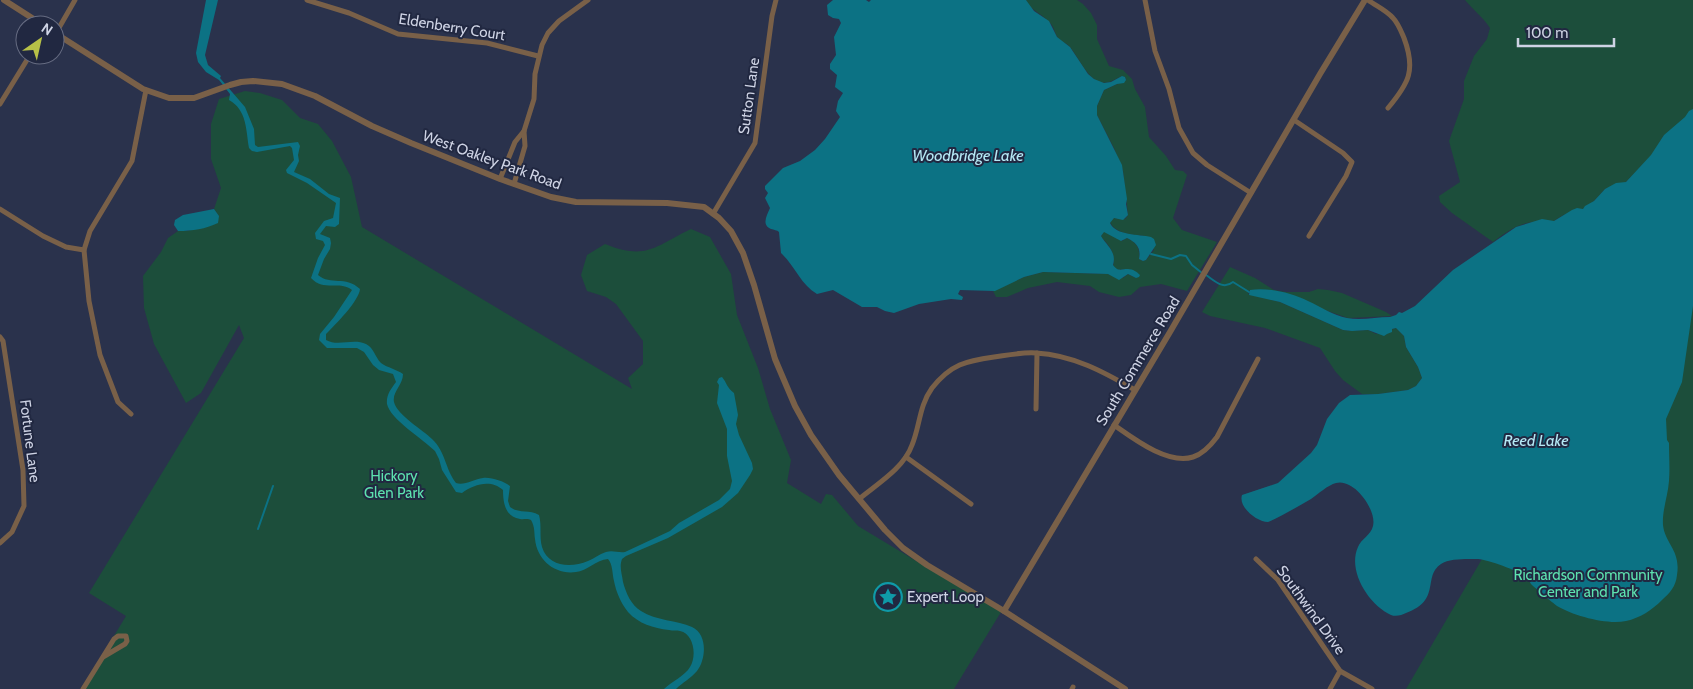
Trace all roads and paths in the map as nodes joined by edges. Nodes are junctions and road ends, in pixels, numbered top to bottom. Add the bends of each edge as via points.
1 (4, 0) edge
2 (75, 0) edge
3 (307, 0) edge
4 (588, 0) edge
5 (776, 0) edge
6 (1145, 0) edge
7 (1367, 0) edge
8 (27, 15) edge
9 (65, 16) edge
10 (65, 39) edge
11 (538, 56) junction
12 (24, 65) edge
13 (146, 90) junction
14 (0, 104) edge
15 (1388, 108) dead end
16 (1294, 120) junction
17 (524, 131) junction
18 (500, 179) junction
19 (514, 184) junction
20 (1251, 193) junction
21 (0, 209) edge
22 (713, 214) junction
23 (1309, 236) dead end
24 (84, 250) junction
25 (0, 337) edge
26 (1037, 353) junction
27 (1258, 359) dead end
28 (1135, 390) junction
29 (1036, 409) dead end
30 (131, 414) dead end
31 (1114, 425) junction
32 (906, 457) junction
33 (859, 499) junction
34 (971, 504) dead end
35 (0, 543) edge
36 (1256, 559) dead end
37 (1004, 611) junction
38 (102, 657) junction
39 (1340, 671) junction
40 (83, 689) edge
41 (1125, 689) edge
42 (1330, 689) edge
43 (1372, 689) edge

1 - 8 street
2 - 9 street
3 - 11 street, Eldenberry Court via 349,13 398,34 488,43
4 - 11 street via 548,33
5 - 22 street, Sutton Lane via 755,143
6 - 20 street via 1155,51 1179,128 1193,154
7 - 15 street via 1394,19 1409,53 1410,70 1405,86
7 - 16 street, South Commerce Road
10 - 13 street, West Oakley Park Road
11 - 17 street via 534,99
12 - 14 street
13 - 18 street, West Oakley Park Road via 168,98 194,98 241,82 282,84 315,96 410,143
13 - 24 street via 132,161 90,231
16 - 20 street, South Commerce Road
16 - 23 street via 1352,162
17 - 18 street via 515,142
17 - 19 street via 525,146
18 - 19 street, West Oakley Park Road
19 - 22 street, West Oakley Park Road via 576,202 686,204 704,207
20 - 28 street, South Commerce Road
21 - 24 street via 42,236 66,247
22 - 33 street, West Oakley Park Road via 731,231 743,252 776,359 795,406 812,436
24 - 30 street via 89,301 100,355 118,402
25 - 35 street, Fortune Lane via 23,470 24,506 12,532
26 - 28 street via 1085,363
26 - 29 street
26 - 32 street via 975,359 949,370 925,400
27 - 31 street via 1217,437 1195,457 1165,455
28 - 31 street, South Commerce Road
31 - 37 street, South Commerce Road
32 - 33 street
32 - 34 street
33 - 37 street, West Oakley Park Road via 903,548
36 - 39 street, Southwind Drive via 1278,580
37 - 41 street
38 - 38 street via 125,644 126,636 114,639
38 - 40 street
39 - 42 street
39 - 43 street, Southwind Drive

